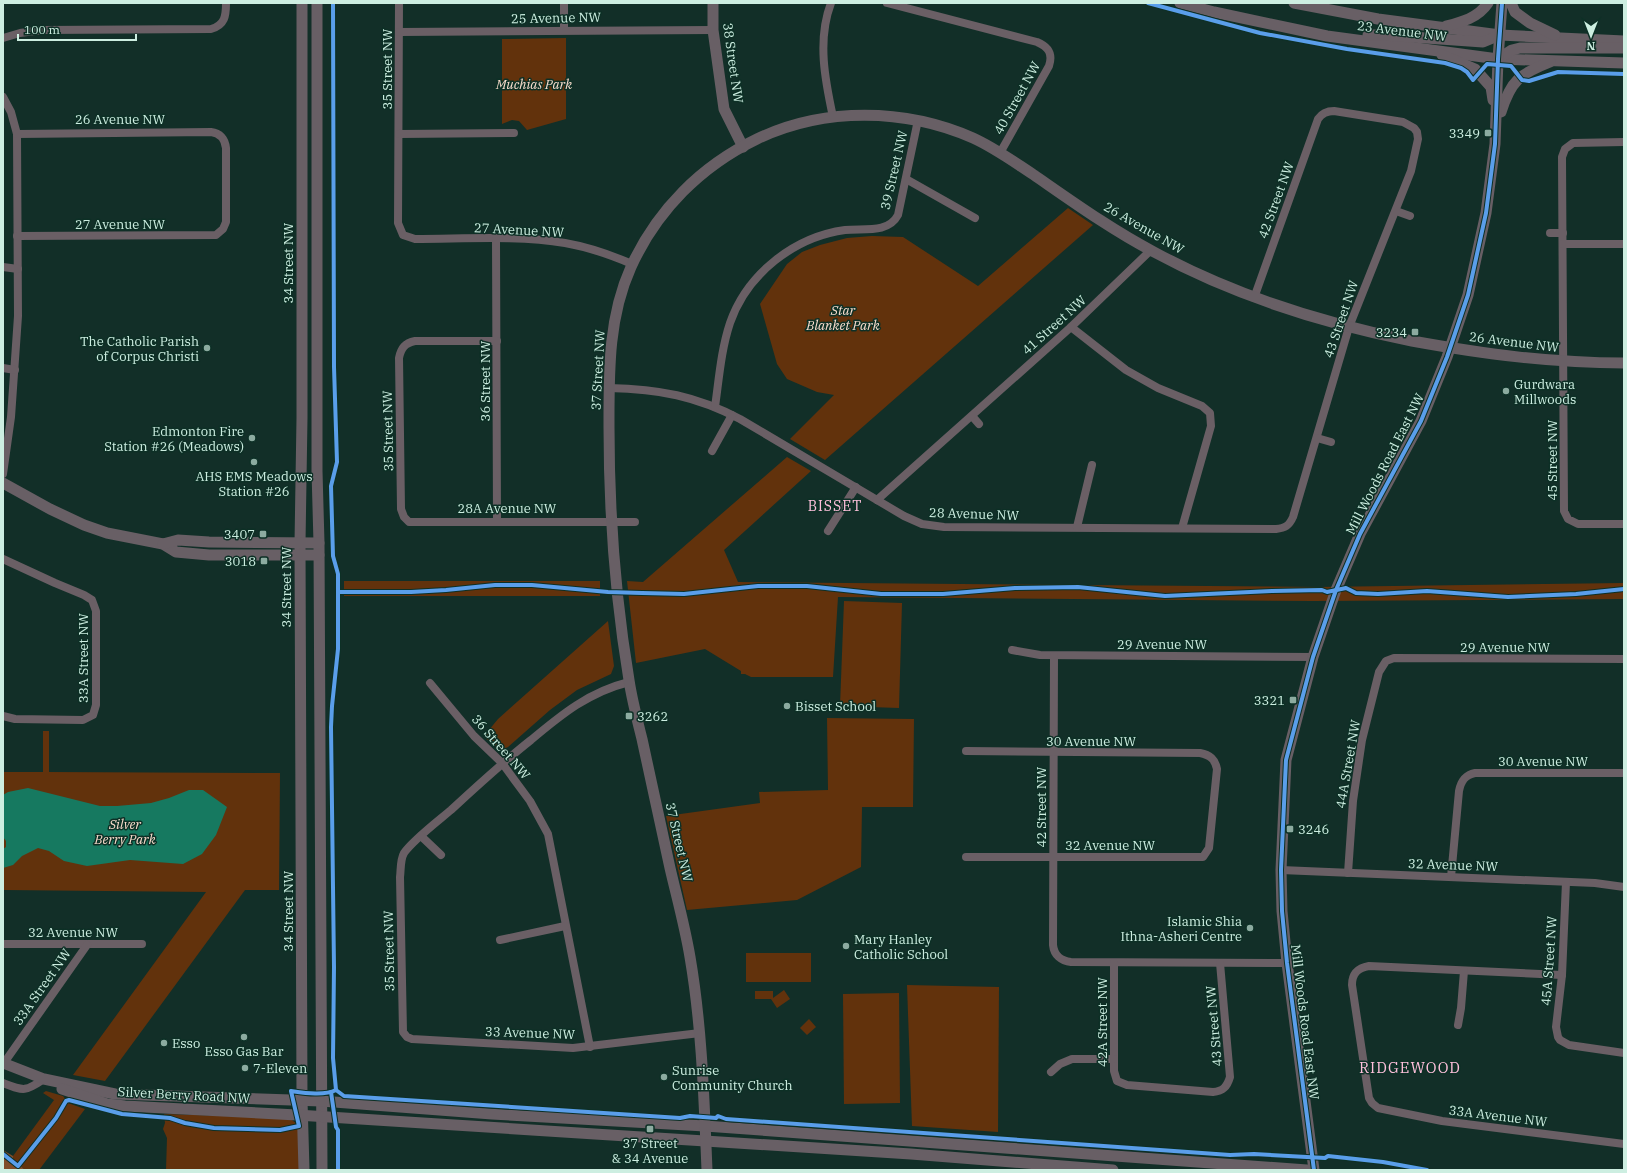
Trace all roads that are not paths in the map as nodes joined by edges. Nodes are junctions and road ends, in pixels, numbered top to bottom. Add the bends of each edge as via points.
1 (226, 3) edge
2 (302, 3) edge
3 (317, 3) edge
4 (399, 3) edge
5 (564, 3) edge
6 (713, 3) edge
7 (831, 3) edge
8 (887, 3) edge
9 (1180, 3) edge
10 (1294, 3) edge
11 (1488, 3) edge
12 (1502, 3) edge
13 (1511, 3) edge
14 (1437, 28) junction
15 (564, 30) junction
16 (713, 30) junction
17 (399, 32) junction
18 (1500, 35) junction
19 (1327, 36) junction
20 (3, 38) edge
21 (1561, 38) junction
22 (1624, 42) edge
23 (1425, 48) junction
24 (1624, 48) edge
25 (1498, 59) junction
26 (1562, 61) junction
27 (1624, 63) edge
28 (3, 97) edge
29 (1325, 113) joint
30 (833, 117) junction
31 (918, 120) junction
32 (1496, 126) junction
33 (514, 133) dead end
34 (17, 134) junction
35 (399, 134) junction
36 (1624, 142) edge
37 (743, 147) junction
38 (1000, 153) junction
39 (906, 179) junction
40 (682, 191) joint
41 (1396, 211) junction
42 (1410, 216) dead end
43 (975, 218) dead end
44 (221, 232) joint
45 (1550, 233) dead end
46 (1562, 233) junction
47 (403, 235) joint
48 (18, 236) junction
49 (496, 239) junction
50 (1562, 244) junction
51 (1624, 244) edge
52 (1151, 250) junction
53 (632, 264) junction
54 (3, 267) edge
55 (18, 269) junction
56 (1254, 298) junction
57 (1071, 327) junction
58 (1349, 328) junction
59 (497, 341) junction
60 (1451, 348) junction
61 (1563, 362) junction
62 (1624, 363) edge
63 (3, 368) edge
64 (15, 370) junction
65 (609, 388) junction
66 (715, 407) junction
67 (732, 415) junction
68 (972, 416) junction
69 (980, 424) dead end
70 (1317, 438) junction
71 (1331, 442) dead end
72 (712, 451) dead end
73 (1092, 465) dead end
74 (3, 474) edge
75 (3, 483) edge
76 (856, 487) junction
77 (877, 500) junction
78 (404, 517) joint
79 (611, 521) junction
80 (497, 522) junction
81 (635, 522) dead end
82 (1624, 524) edge
83 (1288, 526) joint
84 (1077, 527) junction
85 (1182, 528) junction
86 (828, 531) dead end
87 (300, 542) junction
88 (319, 543) junction
89 (163, 544) junction
90 (319, 555) junction
91 (300, 556) junction
92 (3, 560) edge
93 (1012, 650) dead end
94 (1054, 656) junction
95 (1313, 657) junction
96 (1624, 659) edge
97 (1386, 661) joint
98 (629, 682) junction
99 (430, 683) dead end
100 (3, 716) edge
101 (966, 751) dead end
102 (1054, 752) junction
103 (502, 763) junction
104 (1624, 773) edge
105 (421, 836) junction
106 (441, 855) dead end
107 (1205, 855) joint
108 (966, 857) dead end
109 (1053, 857) junction
110 (1281, 870) junction
111 (1348, 873) junction
112 (1451, 877) junction
113 (1566, 882) junction
114 (1624, 887) edge
115 (565, 926) junction
116 (500, 940) dead end
117 (3, 944) edge
118 (142, 944) dead end
119 (87, 945) junction
120 (1114, 963) junction
121 (1220, 963) junction
122 (1287, 963) junction
123 (1464, 971) junction
124 (1562, 975) junction
125 (1458, 1025) dead end
126 (700, 1033) junction
127 (407, 1037) joint
128 (590, 1047) junction
129 (1624, 1053) edge
130 (1114, 1059) junction
131 (3, 1063) edge
132 (1051, 1072) dead end
133 (44, 1079) junction
134 (1117, 1081) joint
135 (3, 1083) edge
136 (321, 1101) junction
137 (302, 1107) junction
138 (321, 1116) junction
139 (705, 1126) junction
140 (706, 1141) junction
141 (1624, 1144) edge
142 (304, 1170) edge
143 (322, 1170) edge
144 (707, 1170) edge
145 (1113, 1170) edge
146 (1307, 1170) edge
147 (1314, 1170) edge

1 - 20 street via 225,18 221,25 211,29 43,30
2 - 87 main road, 34 Street NW
3 - 88 main road
4 - 17 street, 35 Street NW
5 - 15 street
6 - 16 main road, 38 Street NW
7 - 30 street via 825,32 824,63
8 - 38 street, 40 Street NW via 1037,42 1050,53 1049,66
9 - 19 main road, 23 Avenue NW
10 - 14 main road, 23 Avenue NW
11 - 14 main road via 1466,21
12 - 18 main road, Mill Woods Road East NW
13 - 21 main road via 1515,12 1530,23
14 - 18 main road, 23 Avenue NW
15 - 16 street, 25 Avenue NW
15 - 17 street, 25 Avenue NW
16 - 37 main road, 38 Street NW via 724,109
17 - 35 street, 35 Street NW
18 - 19 main road via 1483,42 1383,35
18 - 21 main road, 23 Avenue NW
18 - 25 main road, Mill Woods Road East NW
19 - 23 main road, 23 Avenue NW
21 - 22 main road, 23 Avenue NW
23 - 25 main road, 23 Avenue NW
23 - 32 main road via 1475,69 1491,88
24 - 25 main road via 1520,48
25 - 26 main road, 23 Avenue NW
25 - 32 main road, Mill Woods Road East NW
26 - 27 main road, 23 Avenue NW
26 - 32 main road via 1551,62 1529,71 1513,84 1505,98
28 - 34 street via 11,112
29 - 41 street, 43 Street NW via 1334,111 1403,122 1417,132 1414,160
29 - 56 street, 42 Street NW via 1318,119
30 - 31 main road, 26 Avenue NW via 871,115
30 - 37 main road, 26 Avenue NW via 793,125
31 - 38 main road, 26 Avenue NW via 954,130
31 - 39 street, 39 Street NW
32 - 60 main road, Mill Woods Road East NW via 1482,233 1468,295
33 - 35 street
34 - 44 street, 26 Avenue NW via 216,133 226,144 226,222
34 - 48 street
35 - 47 street, 35 Street NW via 398,223
36 - 46 street, 45 Street NW via 1577,142 1567,146 1562,157
37 - 40 main road, 26 Avenue NW via 711,167
38 - 52 main road, 26 Avenue NW
39 - 43 street
39 - 66 street, 39 Street NW via 898,216 892,224 880,228 844,230 819,236 783,255 758,278 739,304 730,324
40 - 53 main road, 37 Street NW via 656,223
41 - 42 street
41 - 58 street, 43 Street NW
44 - 48 street, 27 Avenue NW via 212,236
45 - 46 street
46 - 50 street, 45 Street NW
47 - 49 street, 27 Avenue NW via 415,239
48 - 55 street
49 - 53 street, 27 Avenue NW via 564,243 608,254
49 - 59 street, 36 Street NW
50 - 51 street
50 - 61 street, 45 Street NW
52 - 56 main road, 26 Avenue NW
52 - 57 street, 41 Street NW
53 - 65 main road, 37 Street NW via 613,331
54 - 55 street
55 - 64 street
56 - 58 main road, 26 Avenue NW
57 - 68 street, 41 Street NW
57 - 85 street via 1126,370 1158,388 1202,406 1210,413 1211,426
58 - 60 main road, 26 Avenue NW
58 - 70 street, 43 Street NW
59 - 78 street, 35 Street NW via 410,342 401,349 401,509
59 - 80 street, 36 Street NW
60 - 61 main road, 26 Avenue NW
60 - 95 main road, Mill Woods Road East NW via 1421,421 1360,534 1336,590
61 - 62 main road, 26 Avenue NW
61 - 82 street, 45 Street NW via 1564,507 1568,519 1583,524
63 - 64 street
64 - 74 street
65 - 66 street, 28 Avenue NW via 654,390 680,395
65 - 79 main road, 37 Street NW
66 - 67 street, 28 Avenue NW
67 - 72 street
67 - 76 street, 28 Avenue NW
68 - 69 street
68 - 77 street, 41 Street NW
70 - 71 street
70 - 83 street, 43 Street NW
73 - 84 street
75 - 89 main road via 84,525 107,533
76 - 77 street, 28 Avenue NW
76 - 86 street
77 - 84 street, 28 Avenue NW via 922,524 936,527
78 - 80 street, 28A Avenue NW via 409,522
79 - 80 street, 28A Avenue NW
79 - 81 street
79 - 98 main road, 37 Street NW
83 - 85 street, 28 Avenue NW via 1276,529
84 - 85 street, 28 Avenue NW
87 - 88 main road
87 - 89 main road via 178,540
87 - 91 main road, 34 Street NW
88 - 90 main road
89 - 91 main road via 176,552
90 - 91 main road
90 - 136 main road
91 - 137 main road, 34 Street NW
92 - 100 street, 33A Street NW via 84,595 92,600 96,611 96,704 93,715 83,720 15,719
93 - 94 street, 29 Avenue NW
94 - 95 street, 29 Avenue NW
94 - 102 street, 42 Street NW
95 - 110 main road, Mill Woods Road East NW via 1286,760
96 - 97 street, 29 Avenue NW via 1394,658
97 - 111 street, 44A Street NW via 1379,672 1362,740 1353,801
98 - 103 street via 611,686 586,698
98 - 126 main road, 37 Street NW via 685,930
99 - 103 street, 36 Street NW via 474,736
101 - 102 street, 30 Avenue NW
102 - 107 street, 30 Avenue NW via 1206,754 1214,760 1217,775 1209,848
102 - 109 street, 42 Street NW
103 - 105 street
103 - 115 street, 36 Street NW via 530,801 548,834
104 - 112 street, 30 Avenue NW via 1467,775 1459,791
105 - 106 street
105 - 127 street, 35 Street NW via 403,855 400,877 403,1032
107 - 109 street, 32 Avenue NW via 1198,858
108 - 109 street, 32 Avenue NW
109 - 120 street, 42 Street NW via 1053,949 1058,957 1066,962
110 - 111 street, 32 Avenue NW
110 - 122 main road, Mill Woods Road East NW
111 - 112 street, 32 Avenue NW
112 - 113 street, 32 Avenue NW
113 - 114 street, 32 Avenue NW
113 - 124 street, 45A Street NW
115 - 116 street
115 - 128 street, 36 Street NW
117 - 119 street, 32 Avenue NW
118 - 119 street, 32 Avenue NW
119 - 131 street, 33A Street NW
120 - 121 street
120 - 130 street, 42A Street NW
121 - 122 street
121 - 134 street, 43 Street NW via 1230,1072 1226,1087 1213,1092 1127,1086
122 - 147 main road, Mill Woods Road East NW
123 - 124 street
123 - 125 street
123 - 141 street, 33A Avenue NW via 1369,966 1360,968 1353,977 1367,1093 1372,1103 1378,1108 1442,1121
124 - 129 street, 45A Street NW via 1556,1027 1560,1040 1569,1045
126 - 128 street, 33 Avenue NW
126 - 139 main road, 37 Street NW
127 - 128 street, 33 Avenue NW via 555,1048
130 - 132 street via 1072,1059 1060,1064
130 - 134 street, 42A Street NW
131 - 133 main road, Silver Berry Road NW
133 - 135 street via 30,1089 24,1090
133 - 137 main road, Silver Berry Road NW via 115,1094 220,1097
133 - 137 main road, Silver Berry Road NW via 71,1093 113,1105 221,1111
136 - 137 main road
136 - 138 main road
136 - 139 main road
137 - 138 main road
137 - 142 main road, 34 Street NW
138 - 140 main road
138 - 143 main road
139 - 140 main road, 37 Street NW
139 - 146 main road
140 - 144 main road, 37 Street NW
140 - 145 main road

